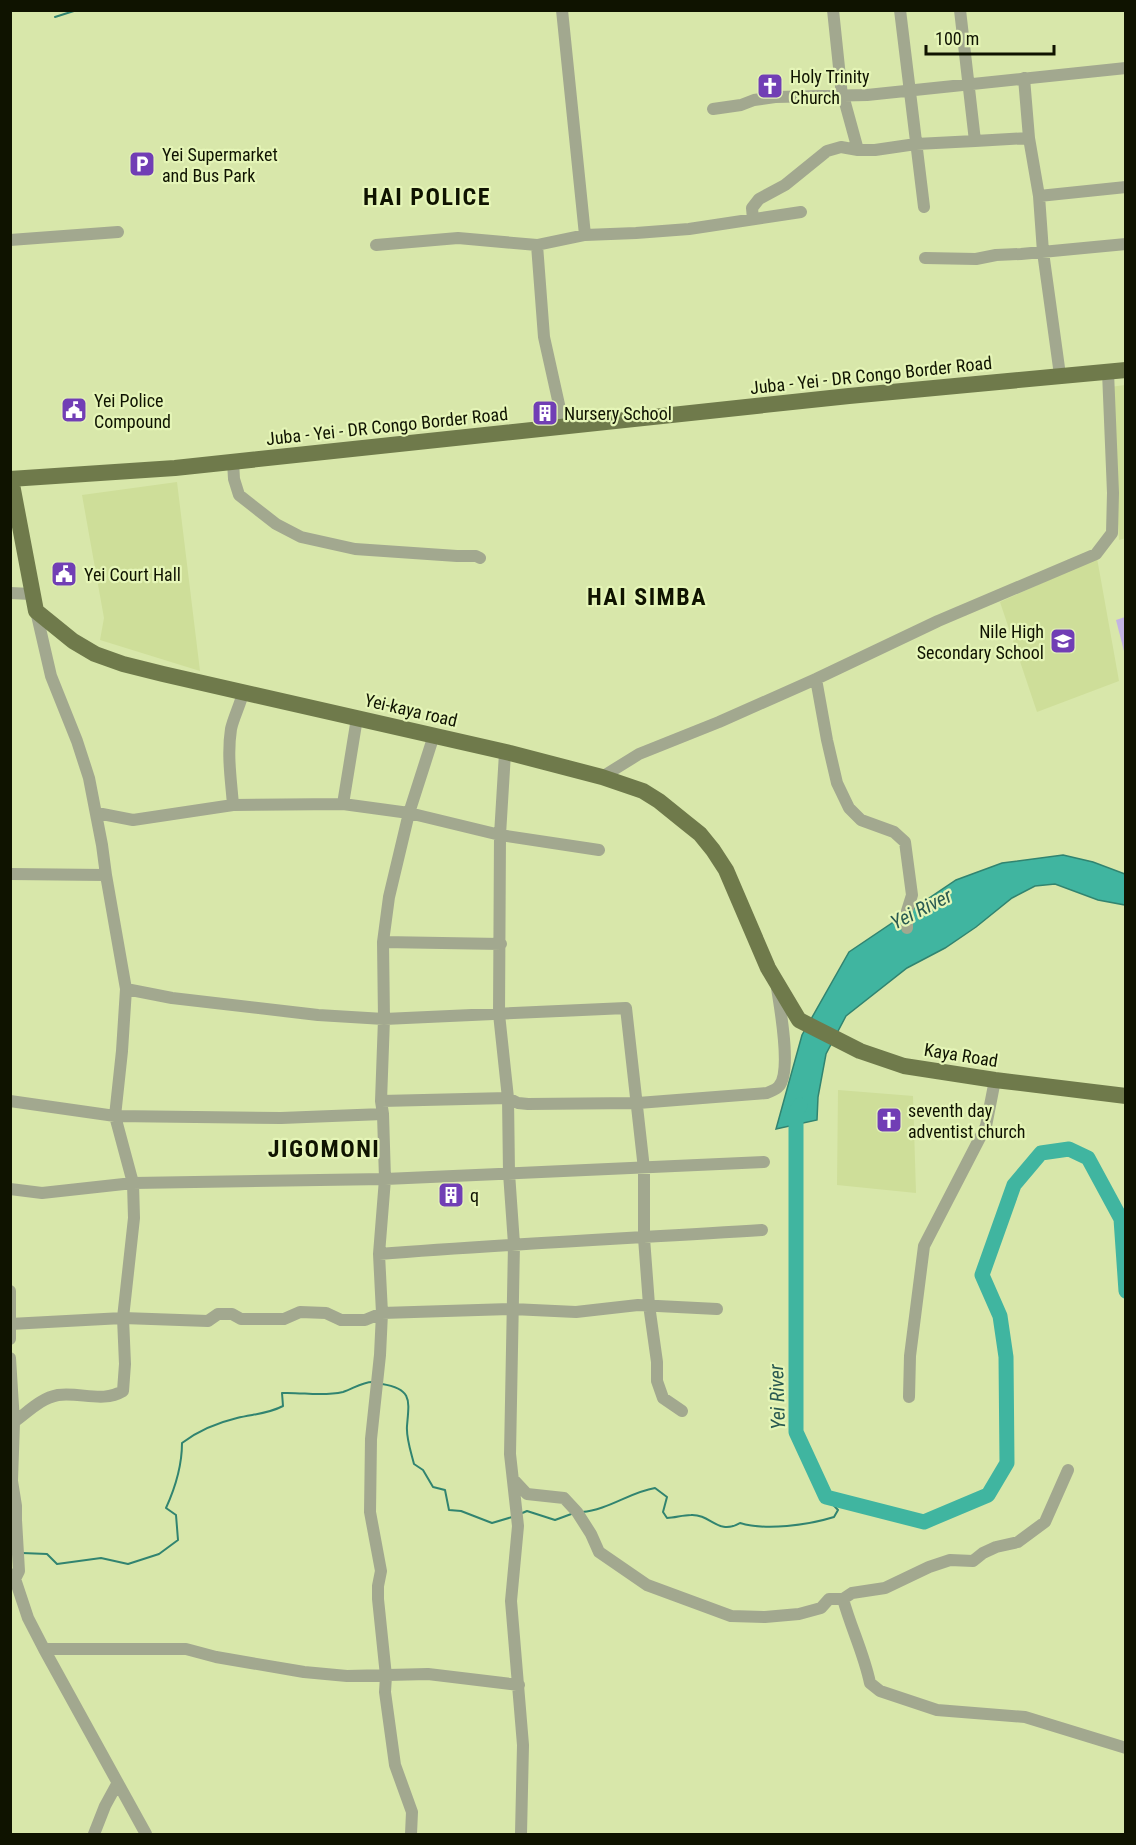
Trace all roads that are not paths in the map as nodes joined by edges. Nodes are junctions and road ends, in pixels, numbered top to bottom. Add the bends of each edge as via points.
1 (562, 10) edge
2 (834, 10) edge
3 (900, 10) edge
4 (960, 10) edge
5 (1125, 68) edge
6 (1024, 78) junction
7 (968, 85) junction
8 (911, 90) junction
9 (842, 96) junction
10 (713, 109) dead end
11 (1029, 138) junction
12 (975, 141) junction
13 (916, 144) junction
14 (858, 150) junction
15 (1125, 187) edge
16 (1039, 196) junction
17 (924, 207) dead end
18 (801, 212) dead end
19 (753, 219) junction
20 (118, 232) dead end
21 (585, 235) junction
22 (10, 240) edge
23 (1125, 244) edge
24 (376, 245) dead end
25 (537, 245) junction
26 (1043, 252) junction
27 (925, 258) dead end
28 (1125, 370) edge
29 (1108, 372) junction
30 (1060, 375) junction
31 (564, 427) junction
32 (233, 461) junction
33 (10, 473) edge
34 (11, 479) edge
35 (480, 558) dead end
36 (10, 593) edge
37 (32, 594) junction
38 (36, 611) junction
39 (816, 679) junction
40 (243, 693) junction
41 (357, 718) junction
42 (434, 735) junction
43 (505, 753) junction
44 (602, 777) junction
45 (343, 804) junction
46 (233, 805) junction
47 (97, 813) junction
48 (410, 813) junction
49 (500, 835) junction
50 (599, 850) dead end
51 (10, 874) edge
52 (106, 875) junction
53 (908, 928) dead end
54 (383, 942) junction
55 (501, 944) junction
56 (777, 987) junction
57 (126, 989) junction
58 (499, 1014) junction
59 (384, 1019) junction
60 (799, 1020) joint
61 (995, 1080) junction
62 (1125, 1096) edge
63 (508, 1098) junction
64 (10, 1101) edge
65 (381, 1101) junction
66 (638, 1103) junction
67 (383, 1114) junction
68 (115, 1116) junction
69 (764, 1162) dead end
70 (644, 1169) junction
71 (509, 1173) junction
72 (385, 1179) junction
73 (133, 1183) junction
74 (10, 1189) edge
75 (762, 1230) dead end
76 (644, 1238) junction
77 (514, 1244) junction
78 (379, 1254) junction
79 (10, 1290) edge
80 (649, 1305) junction
81 (717, 1309) dead end
82 (512, 1310) junction
83 (382, 1313) junction
84 (123, 1318) junction
85 (11, 1324) edge
86 (10, 1339) edge
87 (10, 1358) edge
88 (909, 1397) dead end
89 (682, 1411) dead end
90 (14, 1422) junction
91 (1068, 1470) dead end
92 (513, 1479) junction
93 (13, 1520) edge
94 (13, 1577) edge
95 (843, 1599) junction
96 (44, 1649) junction
97 (386, 1676) junction
98 (519, 1685) junction
99 (1125, 1748) edge
100 (117, 1784) junction
101 (94, 1834) edge
102 (146, 1834) edge
103 (411, 1834) edge
104 (521, 1834) edge

1 - 21 street
2 - 9 street
3 - 8 street
4 - 7 street
5 - 6 street
6 - 7 street
6 - 11 street
7 - 8 street
7 - 12 street
8 - 9 street
8 - 13 street
9 - 10 street via 775,97
9 - 14 street
11 - 12 street
11 - 16 street
12 - 13 street
13 - 14 street
13 - 17 street
14 - 19 street via 842,147 827,151 785,185 759,199 752,208
15 - 16 street
16 - 26 street
18 - 19 street
19 - 21 street
20 - 22 street
21 - 25 street
23 - 26 street
24 - 25 street via 458,238
25 - 31 street via 544,337
26 - 27 street via 976,259
26 - 30 street
28 - 29 main road, Juba - Yei - DR Congo Border Road
29 - 30 main road, Juba - Yei - DR Congo Border Road
29 - 39 street via 1112,533 1096,554 938,621
30 - 31 main road, Juba - Yei - DR Congo Border Road
31 - 32 main road, Juba - Yei - DR Congo Border Road
32 - 34 main road, Juba - Yei - DR Congo Border Road
32 - 35 street via 239,495 276,524 301,537 356,549
33 - 34 street
34 - 37 main road
36 - 37 street
37 - 38 main road
38 - 40 main road, Yei-kaya road via 95,654
38 - 47 street via 51,676 77,741
39 - 44 street via 639,754
39 - 53 street via 837,783 849,808 861,820 894,832 904,842 912,895 907,911
40 - 41 main road, Yei-kaya road
40 - 46 street via 232,726 229,759
41 - 42 main road, Yei-kaya road
41 - 45 street
42 - 43 main road, Yei-kaya road
42 - 48 street
43 - 44 main road, Yei-kaya road
43 - 49 street
44 - 56 main road, Yei-kaya road via 642,791 699,834 726,870
45 - 46 street
45 - 48 street
46 - 47 street via 133,820
47 - 52 street
48 - 49 street
48 - 54 street via 389,897
49 - 50 street
49 - 55 street
51 - 52 street
52 - 57 street
54 - 55 street
54 - 59 street
55 - 58 street
56 - 60 main road, Yei-kaya road
56 - 66 street via 785,1045 780,1085 766,1093
57 - 59 street via 318,1016
57 - 68 street
58 - 59 street
58 - 63 street
58 - 66 street via 626,1008
59 - 65 street
60 - 61 main road, Kaya Road via 848,1046 904,1066
61 - 62 main road, Kaya Road
61 - 88 street via 986,1126 924,1246 910,1356
63 - 65 street
63 - 66 street via 528,1104
63 - 71 street
64 - 68 street
65 - 67 street
66 - 70 street
67 - 68 street via 281,1118
67 - 72 street
68 - 73 street
69 - 70 street
70 - 71 street
70 - 76 street
71 - 72 street
71 - 77 street
72 - 73 street
72 - 78 street
73 - 74 street via 42,1193
73 - 84 street via 134,1218
75 - 76 street
76 - 77 street
76 - 80 street
77 - 78 street
77 - 82 street
78 - 83 street
79 - 85 street
80 - 81 street
80 - 82 street via 576,1312
80 - 89 street via 660,1392
82 - 83 street
82 - 92 street
83 - 84 street via 365,1320 341,1320 326,1312 300,1312 284,1319 241,1319 232,1314 218,1314 208,1321
83 - 97 street via 371,1439 370,1512 381,1571 378,1599
84 - 85 street
84 - 90 street via 123,1391 112,1397 58,1395 39,1402
85 - 86 street
87 - 90 street
90 - 93 street
91 - 95 street via 1045,1522 1018,1542 996,1547 973,1561 950,1560 885,1588 852,1593
92 - 95 street via 527,1494 564,1498 577,1512 599,1552 647,1585 731,1616 799,1614 821,1608 829,1599
92 - 98 street via 517,1515 511,1601
93 - 94 street via 19,1571
94 - 96 street
95 - 99 street via 870,1683 880,1691 937,1710 1025,1717
96 - 97 street via 186,1649 304,1672
96 - 100 street
97 - 98 street via 428,1674
97 - 103 street via 395,1765 412,1812
98 - 104 street via 523,1745
100 - 101 street
100 - 102 street

